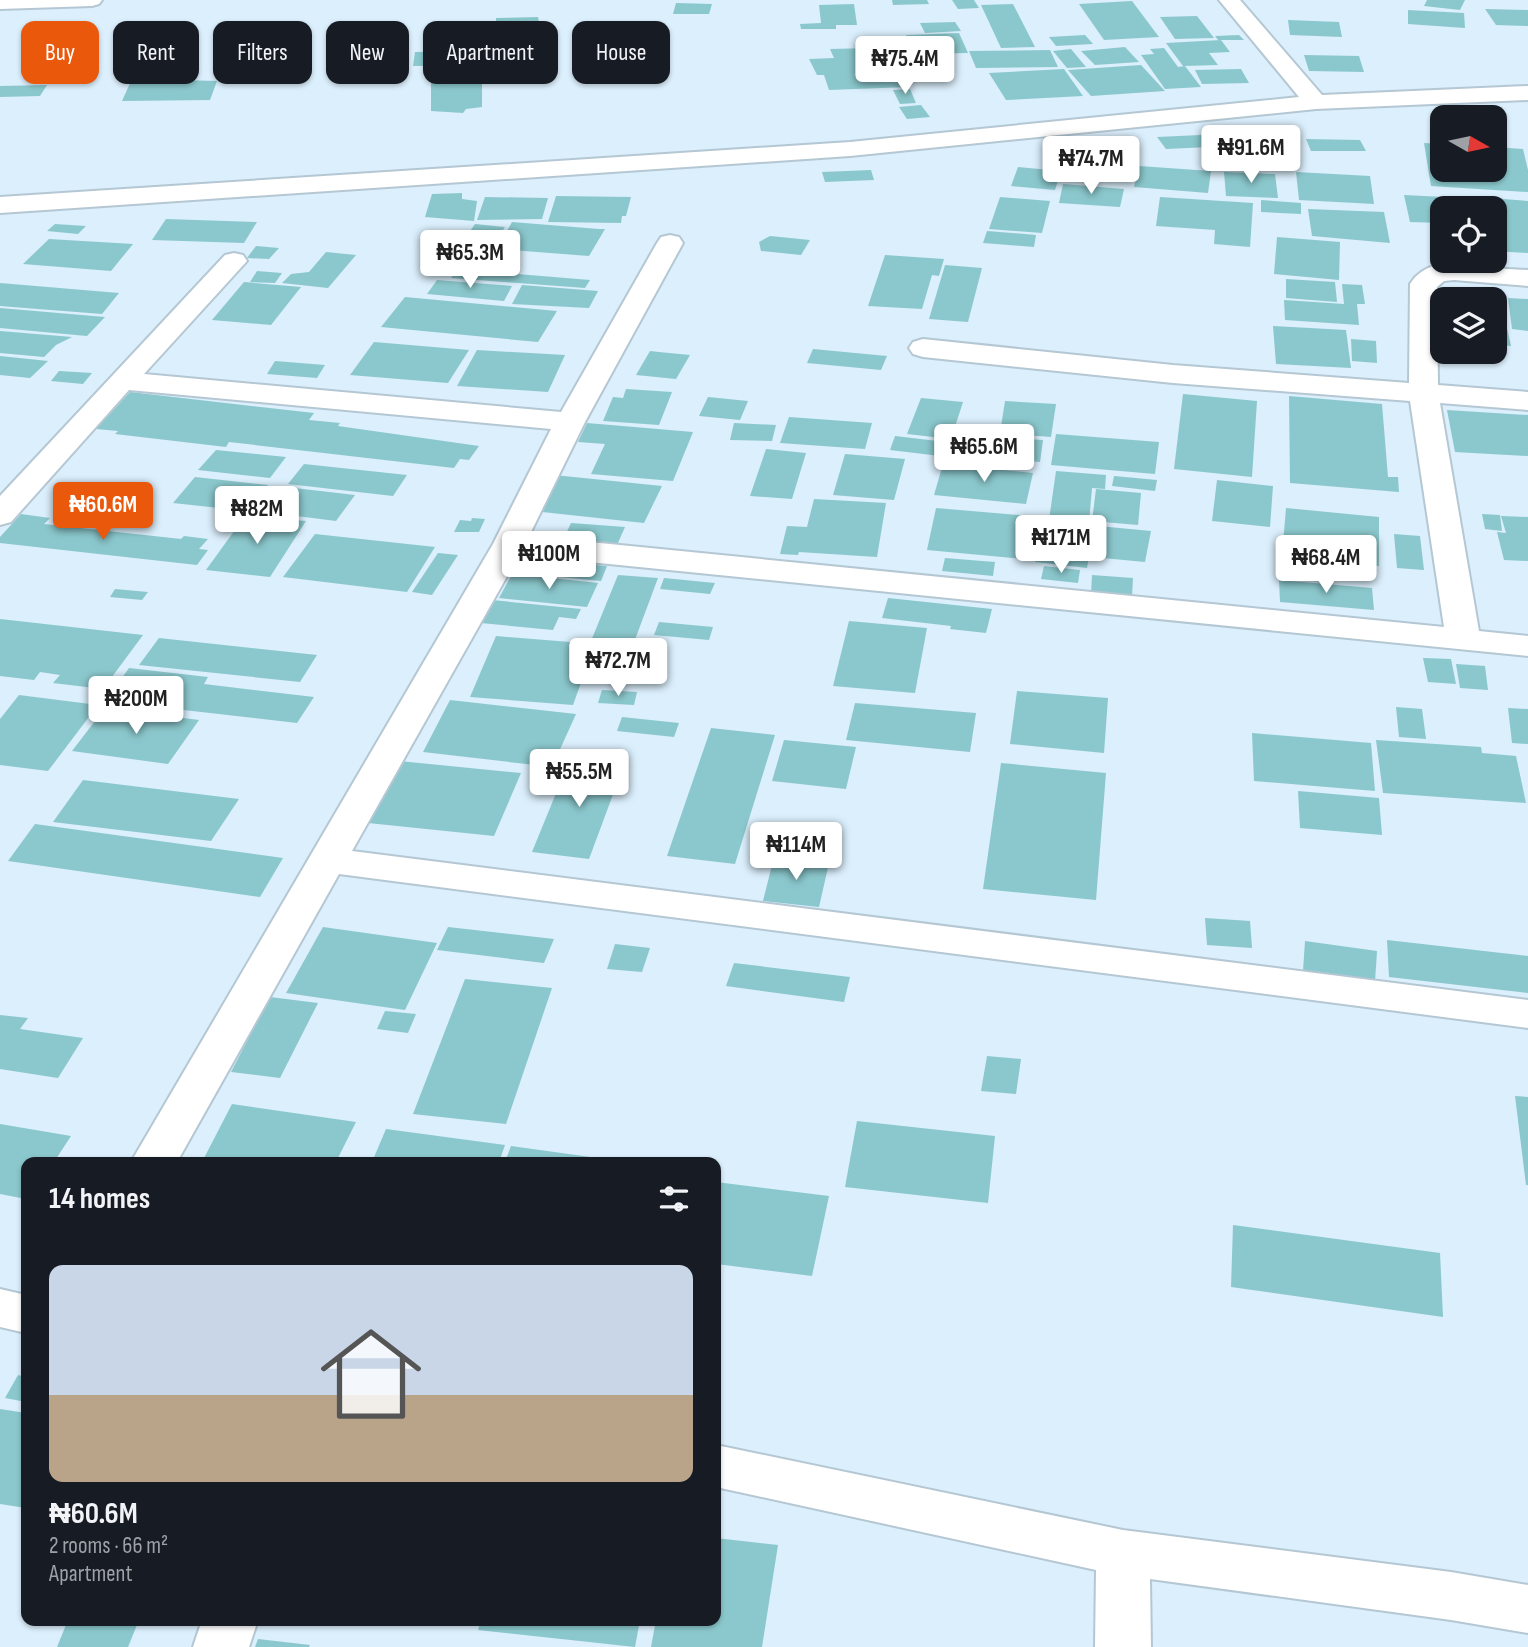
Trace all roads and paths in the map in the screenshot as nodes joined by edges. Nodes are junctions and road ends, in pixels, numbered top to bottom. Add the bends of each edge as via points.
1 (92, 0) edge
2 (1229, 0) edge
3 (0, 4) edge
4 (1525, 98) edge
5 (1316, 102) junction
6 (0, 205) edge
7 (670, 243) dead end
8 (234, 261) dead end
9 (1528, 278) edge
10 (923, 348) dead end
11 (122, 381) junction
12 (1424, 394) junction
13 (1528, 401) edge
14 (570, 422) junction
15 (0, 514) edge
16 (509, 544) junction
17 (1463, 639) junction
18 (1528, 646) edge
19 (327, 860) junction
20 (1528, 1014) edge
21 (158, 1157) edge
22 (0, 1308) edge
23 (21, 1313) edge
24 (721, 1467) edge
25 (1124, 1553) junction
26 (1528, 1609) edge
27 (228, 1626) edge
28 (221, 1647) edge
29 (1123, 1647) edge

1 - 3 street
2 - 5 street
4 - 5 street
5 - 6 street via 850,149
7 - 14 street
8 - 11 street
9 - 12 street via 1454,272 1437,273 1423,284
10 - 12 street
11 - 14 street
11 - 15 street
12 - 13 street
12 - 17 street
14 - 16 street
16 - 17 street
16 - 19 street
17 - 18 street
19 - 20 street
19 - 21 street
22 - 23 street
24 - 25 street
25 - 26 street
25 - 29 street
27 - 28 street

